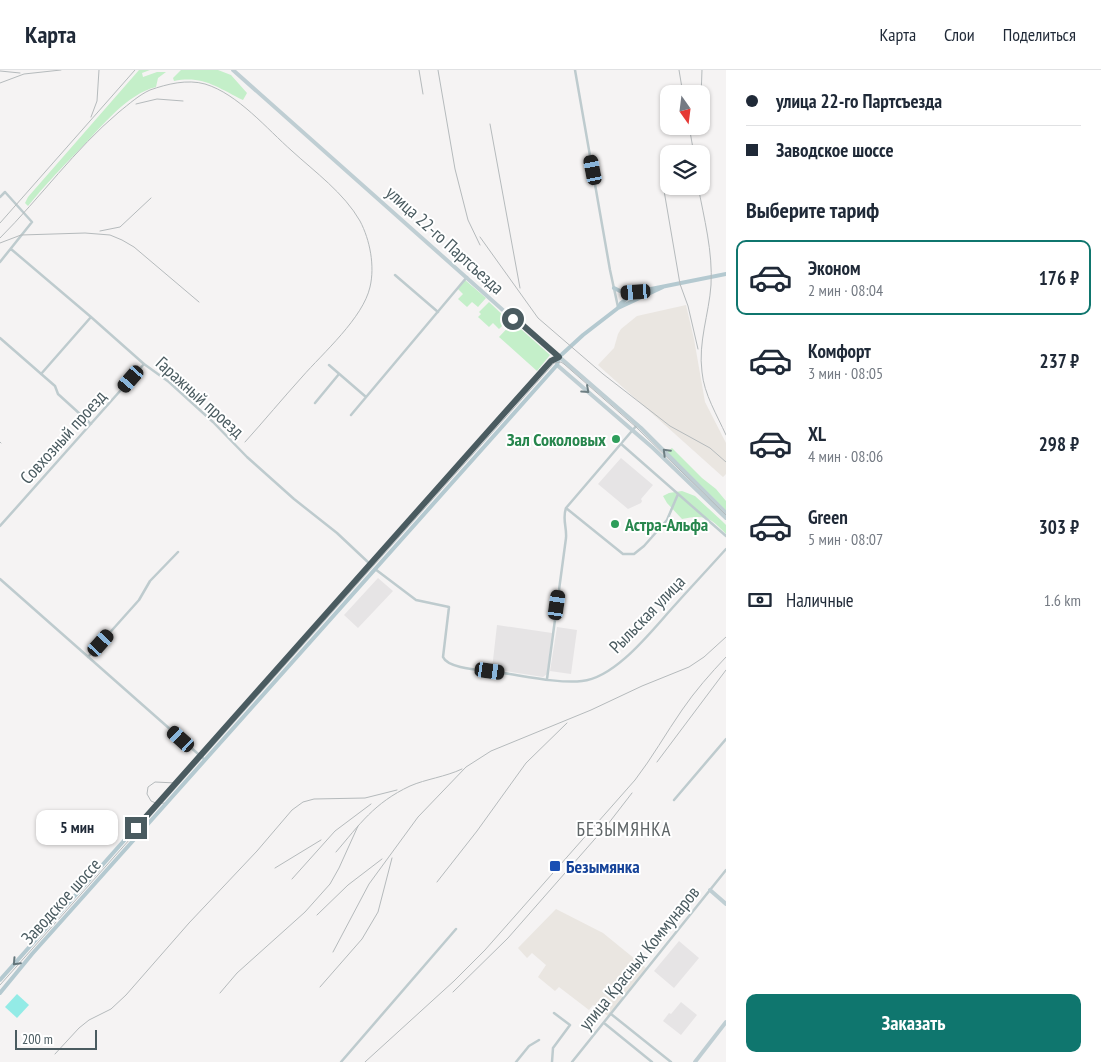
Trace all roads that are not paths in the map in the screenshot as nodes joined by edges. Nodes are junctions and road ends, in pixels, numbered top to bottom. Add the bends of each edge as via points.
1 (233, 70) edge
2 (574, 70) edge
3 (0, 197) edge
4 (11, 249) junction
5 (0, 262) edge
6 (726, 274) edge
7 (395, 275) dead end
8 (467, 277) junction
9 (663, 287) junction
10 (614, 288) junction
11 (636, 292) junction
12 (618, 308) junction
13 (438, 312) junction
14 (92, 316) junction
15 (0, 338) edge
16 (559, 357) junction
17 (144, 364) junction
18 (329, 365) dead end
19 (557, 365) junction
20 (41, 374) junction
21 (339, 374) junction
22 (366, 397) junction
23 (315, 403) dead end
24 (350, 415) dead end
25 (91, 424) junction
26 (638, 425) junction
27 (632, 431) junction
28 (620, 443) junction
29 (464, 459) junction
30 (469, 463) junction
31 (678, 494) junction
32 (566, 508) junction
33 (725, 514) edge
34 (0, 526) edge
35 (726, 536) edge
36 (726, 549) edge
37 (178, 552) dead end
38 (370, 564) junction
39 (374, 568) junction
40 (0, 579) edge
41 (88, 657) junction
42 (547, 679) junction
43 (726, 739) edge
44 (200, 756) junction
45 (205, 760) junction
46 (674, 800) dead end
47 (136, 828) junction
48 (141, 831) junction
49 (726, 870) edge
50 (710, 890) junction
51 (726, 904) edge
52 (456, 929) dead end
53 (27, 950) junction
54 (32, 954) junction
55 (0, 980) edge
56 (0, 993) edge
57 (554, 1013) dead end
58 (611, 1014) junction
59 (726, 1022) edge
60 (604, 1023) junction
61 (540, 1040) dead end
62 (342, 1062) edge
63 (516, 1062) edge
64 (552, 1062) edge
65 (572, 1062) edge
66 (652, 1062) edge
67 (672, 1062) edge
68 (695, 1062) edge

1 - 8 street, улица 22-го Партсъезда
2 - 10 street
3 - 4 street via 5,192 32,222
4 - 5 street
4 - 14 street, Гаражный проезд
6 - 9 main road, Заводское шоссе
7 - 13 street
8 - 13 street
8 - 16 street, улица 22-го Партсъезда
9 - 11 main road, Заводское шоссе
9 - 12 main road, Заводское шоссе
10 - 11 main road
10 - 12 street
11 - 12 main road, Заводское шоссе
12 - 16 main road, Заводское шоссе
13 - 22 street
14 - 17 street, Гаражный проезд
14 - 20 street
15 - 20 street
16 - 19 main road, Заводское шоссе
16 - 26 street, улица 22-го Партсъезда
16 - 29 main road, Заводское шоссе via 551,361
17 - 25 street, Совхозный проезд
17 - 38 street, Гаражный проезд via 169,382 246,457
18 - 21 street
19 -> 27 street, улица 22-го Партсъезда
19 - 30 main road, Заводское шоссе
20 - 25 street
21 - 22 street
21 - 23 street
22 - 24 street
25 - 34 street, Совхозный проезд
26 - 27 street
33 -> 26 street, улица 22-го Партсъезда
27 - 28 street
27 - 33 street, улица 22-го Партсъезда
28 - 31 street
28 - 32 street
29 - 30 street
29 - 38 main road, Заводское шоссе
30 - 39 main road, Заводское шоссе
31 - 32 street via 668,518 634,554 623,554
31 - 35 street
32 - 42 street via 566,538
36 - 42 street, Рыльская улица via 634,650 606,673 592,680
37 - 41 street via 150,580 140,600
38 - 39 street
38 - 44 main road, Заводское шоссе
39 - 42 street, Рыльская улица via 416,600 449,607 442,657 445,662
39 - 45 main road, Заводское шоссе
40 - 41 street
41 - 44 street
43 - 46 street
44 - 45 street
44 - 47 main road, Заводское шоссе
45 - 48 main road, Заводское шоссе
47 - 48 street
47 - 53 main road, Заводское шоссе
48 - 54 main road, Заводское шоссе
49 - 50 street, улица Красных Коммунаров
50 - 51 street
50 - 58 street, улица Красных Коммунаров
52 - 62 street
53 - 54 street
53 -> 55 main road, Заводское шоссе
54 - 56 main road, Заводское шоссе
57 - 64 street via 570,1025 552,1048
58 - 60 street, улица Красных Коммунаров
58 - 67 street
59 - 68 street
60 - 65 street, улица Красных Коммунаров
60 - 66 street
61 - 63 street via 529,1046

